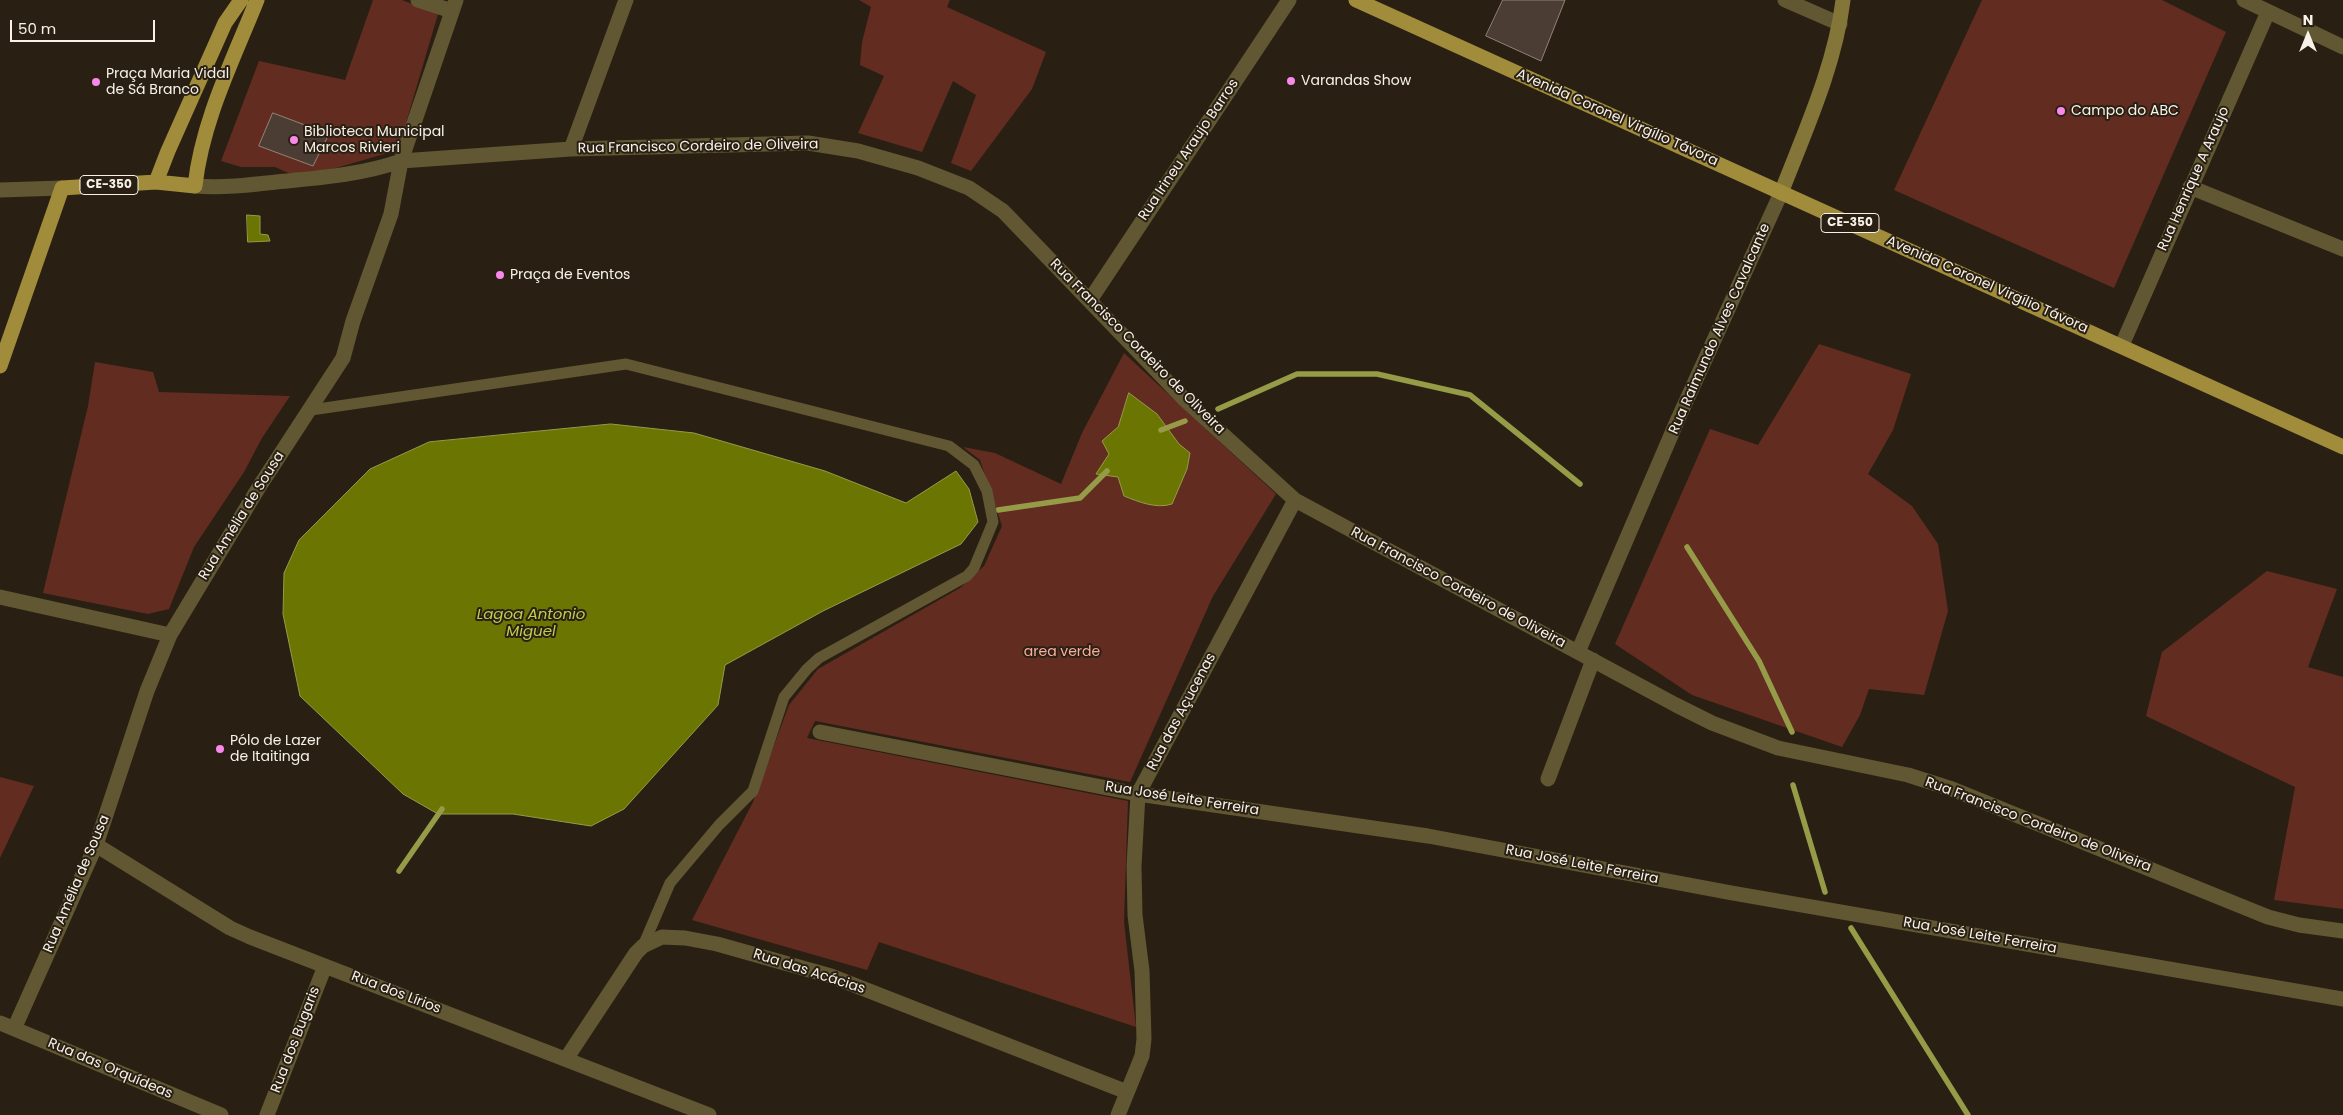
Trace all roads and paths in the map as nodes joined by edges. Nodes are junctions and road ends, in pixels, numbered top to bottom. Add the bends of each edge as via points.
1 (241, 0) edge
2 (257, 0) edge
3 (418, 0) edge
4 (626, 0) edge
5 (1289, 0) edge
6 (1356, 0) edge
7 (1785, 0) edge
8 (1843, 0) edge
9 (2244, 0) edge
10 (454, 6) edge
11 (2268, 12) junction
12 (1840, 24) junction
13 (2343, 47) edge
14 (571, 148) junction
15 (401, 161) junction
16 (156, 182) junction
17 (196, 186) junction
18 (2190, 187) junction
19 (62, 188) junction
20 (0, 190) edge
21 (1781, 193) junction
22 (2343, 249) edge
23 (1090, 300) junction
24 (2122, 345) junction
25 (0, 366) edge
26 (311, 410) junction
27 (2343, 447) edge
28 (1295, 500) junction
29 (0, 597) edge
30 (170, 634) junction
31 (1578, 652) junction
32 (1593, 660) junction
33 (820, 732) dead end
34 (1548, 779) dead end
35 (1138, 794) junction
36 (96, 845) junction
37 (2343, 931) edge
38 (644, 946) junction
39 (326, 966) junction
40 (2343, 999) edge
41 (0, 1023) edge
42 (14, 1029) junction
43 (566, 1059) junction
44 (1127, 1092) junction
45 (221, 1115) edge
46 (267, 1115) edge
47 (709, 1115) edge
48 (1118, 1115) edge

1 - 16 main road, CE-350 via 225,23
2 - 17 main road via 208,125 200,152
3 - 10 street
4 - 14 street
5 - 23 street, Rua Irineu Araujo Barros
6 - 21 main road, Avenida Coronel Virgílio Távora / CE-350
7 - 12 street
8 - 12 street, Rua Raimundo Alves Cavalcante
9 - 11 street
10 - 15 street, Rua Amélia de Sousa
11 - 13 street
11 - 18 street, Rua Henrique A Araujo
12 - 21 street, Rua Raimundo Alves Cavalcante via 1816,104
14 - 15 street, Rua Francisco Cordeiro de Oliveira
14 - 23 street, Rua Francisco Cordeiro de Oliveira via 808,143 858,151 918,168 969,188 1002,211
15 - 17 street, Rua Francisco Cordeiro de Oliveira via 328,177 238,186
15 - 26 street, Rua Amélia de Sousa via 391,214 343,358
16 - 17 main road, Rua Francisco Cordeiro de Oliveira / CE-350
16 - 19 main road, Rua Francisco Cordeiro de Oliveira / CE-350
18 - 22 street
18 - 24 street, Rua Henrique A Araujo
19 - 20 street
19 - 25 main road, CE-350
21 - 24 main road, Avenida Coronel Virgílio Távora / CE-350
21 - 31 street, Rua Raimundo Alves Cavalcante via 1678,419
23 - 28 street, Rua Francisco Cordeiro de Oliveira via 1185,400
24 - 27 main road, Avenida Coronel Virgílio Távora / CE-350
26 - 30 street, Rua Amélia de Sousa via 259,487
26 - 38 lane via 626,364 949,446 974,465 986,491 993,522 974,568 967,576 819,658 807,669 784,696 753,791 670,883
28 - 31 street, Rua Francisco Cordeiro de Oliveira
28 - 35 street, Rua das Açucenas
29 - 30 street
30 - 36 street, Rua Amélia de Sousa via 147,691
31 - 32 street, Rua Francisco Cordeiro de Oliveira
32 - 34 street
32 - 37 street, Rua Francisco Cordeiro de Oliveira via 1705,719 1751,739 1802,754 1908,775 1952,789 2268,917
33 - 35 street, Rua José Leite Ferreira
35 - 40 street, Rua José Leite Ferreira via 1428,836 1732,893
35 - 44 street, Rua das Açucenas via 1135,915 1142,971 1144,1039 1142,1056
36 - 39 street, Rua dos Lírios via 230,928
36 - 42 street, Rua Amélia de Sousa
38 - 43 street, Rua das Acácias via 636,953
38 - 44 street, Rua das Acácias via 662,937 685,938 831,976
39 - 43 street, Rua dos Lírios
39 - 46 street, Rua dos Bugaris
41 - 42 street, Rua das Orquídeas
42 - 45 street, Rua das Orquídeas
43 - 47 street, Rua dos Lírios
44 - 48 street, Rua das Açucenas

